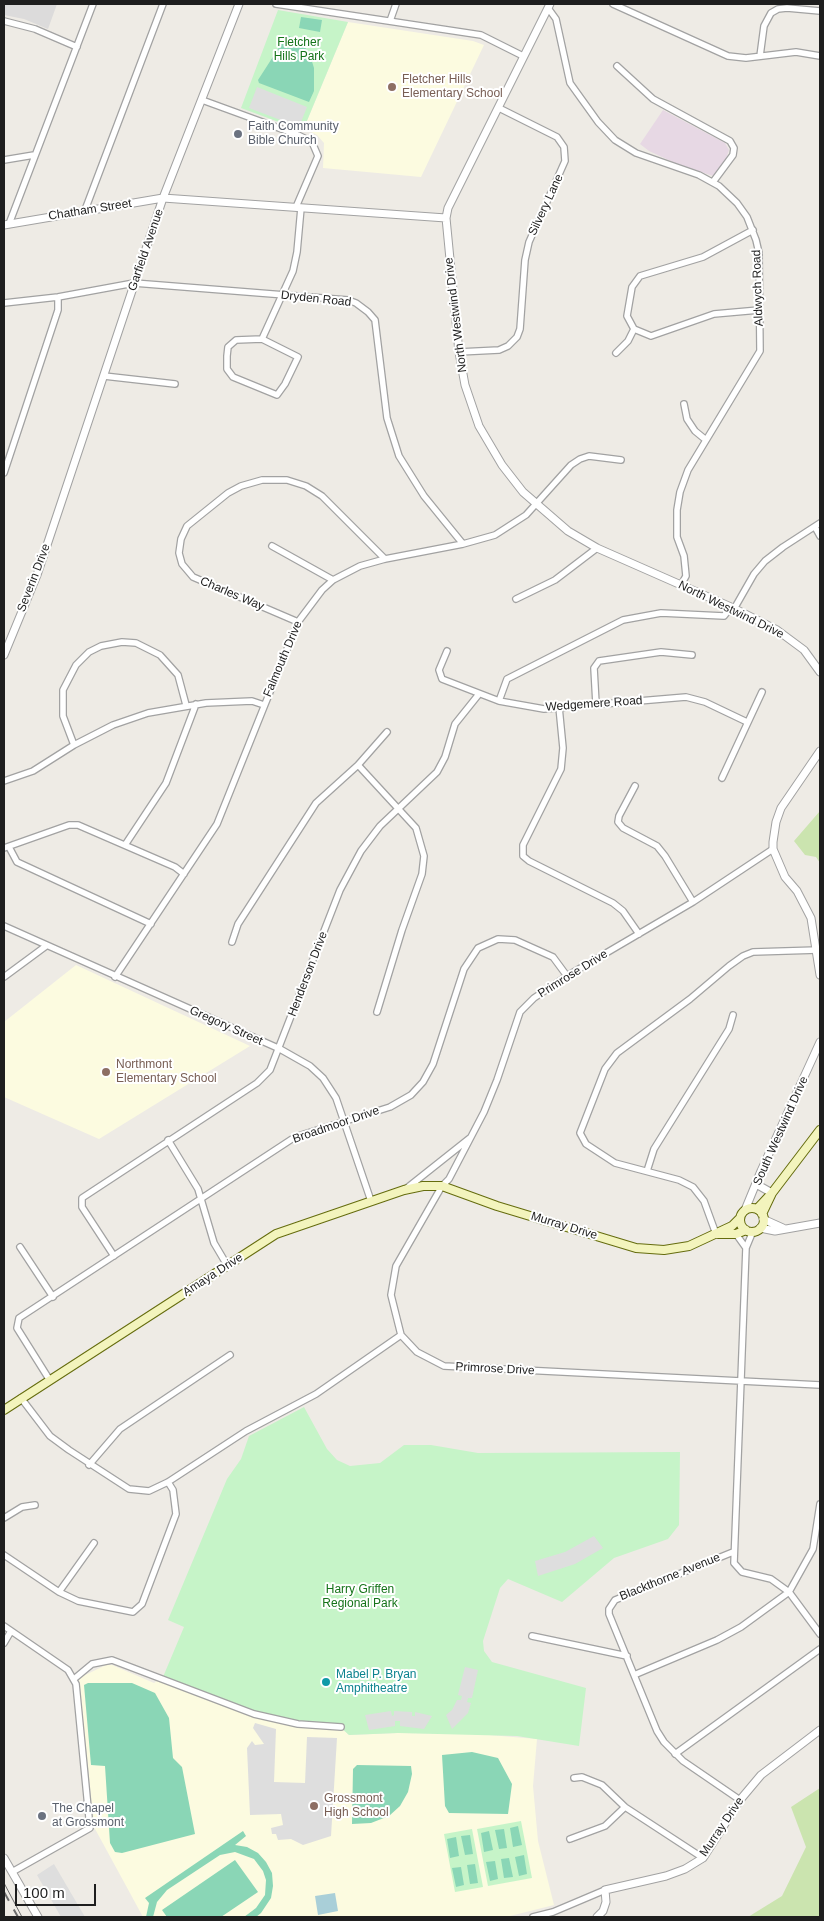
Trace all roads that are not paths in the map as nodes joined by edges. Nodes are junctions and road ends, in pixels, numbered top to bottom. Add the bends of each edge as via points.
1 (93, 4) edge
2 (163, 4) edge
3 (238, 4) edge
4 (276, 4) edge
5 (396, 4) edge
6 (613, 4) edge
7 (549, 6) edge
8 (820, 12) edge
9 (4, 21) edge
10 (390, 21) junction
11 (77, 47) junction
12 (523, 56) junction
13 (760, 56) junction
14 (820, 56) edge
15 (617, 66) dead end
16 (202, 100) junction
17 (499, 108) junction
18 (34, 155) junction
19 (4, 160) edge
20 (713, 182) junction
21 (163, 198) junction
22 (299, 208) junction
23 (85, 210) junction
24 (446, 218) junction
25 (6, 224) edge
26 (753, 230) junction
27 (134, 283) junction
28 (281, 295) junction
29 (58, 297) junction
30 (4, 303) edge
31 (760, 310) junction
32 (634, 329) junction
33 (262, 339) junction
34 (459, 352) junction
35 (616, 353) dead end
36 (104, 376) junction
37 (174, 384) dead end
38 (684, 404) dead end
39 (706, 440) junction
40 (621, 460) dead end
41 (4, 473) edge
42 (63, 501) joint
43 (536, 505) junction
44 (818, 525) edge
45 (820, 536) edge
46 (463, 544) junction
47 (272, 546) dead end
48 (597, 548) junction
49 (385, 559) junction
50 (334, 580) junction
51 (681, 585) junction
52 (516, 599) dead end
53 (732, 608) junction
54 (298, 622) junction
55 (447, 651) dead end
56 (4, 655) edge
57 (692, 655) dead end
58 (820, 672) edge
59 (762, 692) dead end
60 (479, 694) junction
61 (499, 701) junction
62 (196, 704) junction
63 (596, 704) junction
64 (264, 705) junction
65 (186, 706) junction
66 (559, 707) junction
67 (747, 722) junction
68 (387, 732) dead end
69 (74, 745) junction
70 (820, 751) edge
71 (358, 765) junction
72 (722, 778) dead end
73 (4, 781) edge
74 (635, 786) dead end
75 (399, 808) junction
76 (125, 845) junction
77 (6, 848) edge
78 (773, 849) junction
79 (184, 874) junction
80 (693, 902) junction
81 (151, 924) junction
82 (4, 926) edge
83 (639, 934) junction
84 (232, 942) dead end
85 (46, 946) junction
86 (818, 950) junction
87 (820, 975) edge
88 (567, 976) junction
89 (4, 977) edge
90 (115, 977) junction
91 (377, 1012) dead end
92 (732, 1016) dead end
93 (820, 1042) edge
94 (280, 1049) junction
95 (344, 1120) junction
96 (820, 1130) edge
97 (472, 1136) junction
98 (168, 1140) junction
99 (647, 1171) junction
100 (756, 1184) junction
101 (442, 1186) junction
102 (404, 1190) junction
103 (754, 1192) junction
104 (772, 1193) junction
105 (202, 1199) junction
106 (371, 1201) junction
107 (745, 1210) junction
108 (760, 1213) junction
109 (740, 1218) junction
110 (820, 1223) edge
111 (784, 1228) junction
112 (753, 1230) junction
113 (716, 1234) junction
114 (736, 1234) junction
115 (20, 1247) dead end
116 (746, 1248) junction
117 (114, 1256) junction
118 (227, 1265) junction
119 (53, 1297) junction
120 (401, 1335) junction
121 (230, 1355) dead end
122 (49, 1379) junction
123 (740, 1382) junction
124 (820, 1385) edge
125 (22, 1398) junction
126 (4, 1410) edge
127 (89, 1465) junction
128 (168, 1482) junction
129 (820, 1504) edge
130 (34, 1505) dead end
131 (4, 1518) edge
132 (94, 1543) dead end
133 (733, 1552) junction
134 (4, 1555) edge
135 (59, 1592) junction
136 (789, 1592) junction
137 (4, 1626) edge
138 (11, 1631) junction
139 (820, 1634) edge
140 (532, 1636) dead end
141 (4, 1643) edge
142 (820, 1649) edge
143 (627, 1656) junction
144 (634, 1675) junction
145 (74, 1679) junction
146 (342, 1727) dead end
147 (820, 1730) edge
148 (675, 1754) junction
149 (574, 1778) dead end
150 (740, 1800) junction
151 (625, 1807) junction
152 (570, 1839) dead end
153 (4, 1858) edge
154 (703, 1858) junction
155 (12, 1872) junction
156 (605, 1890) junction
157 (38, 1917) edge
158 (533, 1917) edge
159 (597, 1917) edge

1 - 11 street
2 - 23 street
3 - 16 street, Garfield Avenue
4 - 10 street
5 - 10 street
6 - 13 street via 717,52 746,58
7 - 12 street, North Westwind Drive
7 - 20 street, Aldwych Road via 556,19 570,83 604,128 620,144 636,153
8 - 13 street via 787,8 771,13 764,26
9 - 11 street via 35,29
10 - 12 street via 480,35
11 - 18 street
12 - 17 street, North Westwind Drive
13 - 14 street via 796,52
15 - 20 street via 653,99 730,141 733,155
16 - 21 street, Garfield Avenue
16 - 22 street via 312,142 318,156
17 - 24 street, North Westwind Drive via 448,208
17 - 34 street, Silvery Lane via 557,136 564,147 565,161 529,242 517,337 499,350
18 - 19 street
18 - 25 street
20 - 26 street, Aldwych Road via 737,203
21 - 22 street, Chatham Street
21 - 23 street, Chatham Street
21 - 27 street, Garfield Avenue
22 - 24 street, Chatham Street
22 - 28 street via 295,264
23 - 25 street, Chatham Street
24 - 34 street, North Westwind Drive
26 - 31 street, Aldwych Road via 759,253
26 - 32 street via 703,257 640,276 633,284 628,308 628,320
27 - 28 street, Dryden Road
27 - 29 street, Dryden Road
27 - 36 street, Garfield Avenue
28 - 33 street
28 - 46 street, Dryden Road via 348,300 360,305 375,320 392,440 409,474
29 - 30 street, Dryden Road
29 - 41 street via 58,310
31 - 32 street via 702,317 655,336 644,335
31 - 39 street, Aldwych Road via 760,351
32 - 35 street
33 - 33 street via 298,357 286,384 277,395 234,376 227,369 228,346 236,340
34 - 43 street, North Westwind Drive via 465,385 479,426 502,465
36 - 37 street
36 - 42 street, Garfield Avenue
38 - 39 street via 687,419
39 - 51 street, Aldwych Road via 688,470 680,492 677,537 684,556 686,576
40 - 43 street, Falmouth Drive via 589,456 580,459 570,465
42 - 56 street, Severin Drive
43 - 46 street, Falmouth Drive via 495,534
43 - 48 street, North Westwind Drive
44 - 45 street
44 - 53 street via 765,562
46 - 49 street, Falmouth Drive
47 - 50 street
48 - 51 street, North Westwind Drive
48 - 52 street via 555,580
49 - 50 street, Falmouth Drive via 360,566
49 - 54 street, Charles Way via 322,496 306,486 283,480 262,480 241,486 188,526 181,538 180,553 182,564 193,577
50 - 54 street, Falmouth Drive via 322,590
51 - 53 street, North Westwind Drive
53 - 58 street, North Westwind Drive via 790,639 809,654
53 - 61 street via 724,616 661,613 623,620 507,679
54 - 64 street, Falmouth Drive
55 - 60 street, Wedgemere Road via 439,670 442,679
57 - 63 street via 661,652 599,660 594,668
59 - 67 street
60 - 61 street, Wedgemere Road
60 - 75 street, Henderson Drive via 455,724 437,772
61 - 66 street, Wedgemere Road via 534,708
62 - 64 street via 252,701
62 - 65 street
62 - 76 street via 166,782
63 - 66 street, Wedgemere Road
63 - 67 street, Wedgemere Road via 686,697
64 - 79 street, Falmouth Drive via 217,824
65 - 69 street via 127,720
65 - 69 street via 178,675 160,654 128,642 101,646 76,665 63,690 63,716
66 - 83 street via 561,769 523,845 523,856 613,904 623,911
67 - 72 street
68 - 71 street
69 - 73 street via 33,771
70 - 78 street via 781,808 774,828
71 - 75 street
71 - 84 street via 316,803 238,924
74 - 80 street via 618,822 657,846
75 - 91 street via 419,834 424,853 423,867
75 - 94 street, Henderson Drive via 370,837 340,890
76 - 77 street via 74,824
76 - 79 street
77 - 81 street via 17,862
78 - 80 street, Primrose Drive
78 - 86 street via 785,877 797,891 811,918
79 - 81 street, Falmouth Drive
80 - 83 street, Primrose Drive
81 - 90 street, Falmouth Drive
82 - 85 street, Gregory Street
83 - 88 street, Primrose Drive
85 - 89 street
85 - 90 street, Gregory Street
86 - 87 street
86 - 99 street via 764,951 744,956 617,1053 605,1069 581,1137 586,1144 616,1163
88 - 95 street, Broadmoor Drive via 553,957 515,940 498,939 483,945 471,956 464,969 436,1055 423,1082 411,1095 390,1107
88 - 97 street, Primrose Drive via 534,998 517,1017 497,1080
90 - 94 street, Gregory Street
92 - 99 street via 729,1030 654,1149
93 - 100 street, South Westwind Drive
94 - 95 street, Gregory Street via 303,1061 323,1078 336,1098
94 - 98 street, Henderson Drive via 270,1070 257,1083
95 - 105 street, Broadmoor Drive via 295,1138
95 - 106 street, Gregory Street
96 - 104 main road
97 - 101 street, Primrose Drive
97 - 102 street, Primrose Drive
98 - 105 street via 192,1175
98 - 117 street, Henderson Drive via 81,1200 82,1207
99 - 113 street via 693,1187 704,1200
100 - 103 street, South Westwind Drive
100 - 104 street
101 - 102 main road, Amaya Drive
101 - 113 main road, Murray Drive via 502,1208 636,1248 664,1250 689,1246
101 - 120 street, Primrose Drive via 393,1274 392,1301
102 - 106 main road, Amaya Drive
103 - 107 street, South Westwind Drive
103 - 108 street, South Westwind Drive
104 - 108 main road
105 - 117 street, Broadmoor Drive
105 - 118 street via 214,1243
106 - 118 main road, Amaya Drive via 276,1234
107 - 108 main road
107 - 109 main road
108 - 111 street
108 - 112 main road
109 - 112 main road via 742,1227
109 - 113 main road, Murray Drive
110 - 111 street
111 - 112 street
112 - 114 main road
112 - 116 street, Blackthorne Avenue
113 - 114 main road
114 - 116 street
115 - 119 street
116 - 123 street, Blackthorne Avenue
117 - 119 street, Broadmoor Drive
118 - 122 main road, Amaya Drive
119 - 122 street, Broadmoor Drive via 16,1323
120 - 123 street, Primrose Drive via 424,1356 444,1366 458,1368
120 - 128 street via 316,1394 228,1441
121 - 127 street via 120,1429
122 - 125 main road, Amaya Drive
123 - 124 street, Primrose Drive
123 - 133 street, Blackthorne Avenue
125 - 126 main road, Amaya Drive
125 - 127 street via 50,1436
127 - 128 street via 132,1490 149,1491
128 - 135 street via 173,1490 176,1514 142,1604 128,1612 78,1601
129 - 136 street via 814,1549
130 - 131 street via 22,1507
132 - 135 street
133 - 136 street via 734,1563 742,1572 771,1579
133 - 143 street, Blackthorne Avenue via 611,1603 609,1614
134 - 135 street
136 - 139 street
136 - 144 street via 717,1640
137 - 138 street
138 - 141 street
138 - 145 street via 68,1670
140 - 143 street
142 - 148 street
143 - 144 street, Blackthorne Avenue
144 - 148 street, Blackthorne Avenue via 657,1731
145 - 146 street via 92,1664 118,1661 254,1714 298,1724
145 - 155 street via 90,1828
147 - 150 street, Murray Drive via 761,1775
148 - 150 street, Blackthorne Avenue
149 - 151 street via 596,1782
150 - 154 street, Murray Drive
151 - 152 street via 606,1826
151 - 154 street
153 - 155 street
154 - 156 street, Murray Drive via 666,1876
155 - 157 street
156 - 158 street
156 - 159 street via 606,1902

